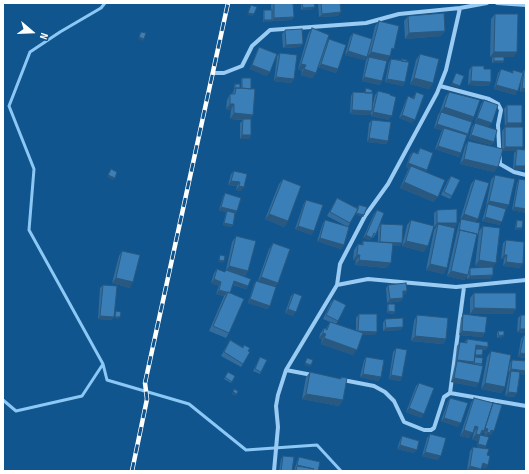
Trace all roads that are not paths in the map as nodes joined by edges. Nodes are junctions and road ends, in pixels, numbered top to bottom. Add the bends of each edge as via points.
1 (486, 3) edge
2 (497, 3) edge
3 (511, 4) edge
4 (526, 5) edge
5 (460, 8) junction
6 (213, 74) dead end
7 (440, 86) junction
8 (526, 175) edge
9 (526, 280) edge
10 (337, 285) junction
11 (464, 287) junction
12 (286, 370) junction
13 (315, 375) edge
14 (337, 379) edge
15 (450, 393) junction
16 (526, 406) edge
17 (274, 471) edge

1 - 5 street
2 - 3 street
3 - 4 street
5 - 6 street via 399,14 366,23 270,30 252,46 242,66
5 - 7 street
7 - 8 street via 489,99 498,104 501,110 498,126 500,164
7 - 10 street via 409,147 388,184 365,216 340,264
9 - 11 street
10 - 11 street via 368,279
10 - 12 street
11 - 15 street
12 - 13 street
12 - 17 street via 276,406 277,440
14 - 15 street via 374,386 394,401 404,422 424,430 434,428 444,397
15 - 16 street

